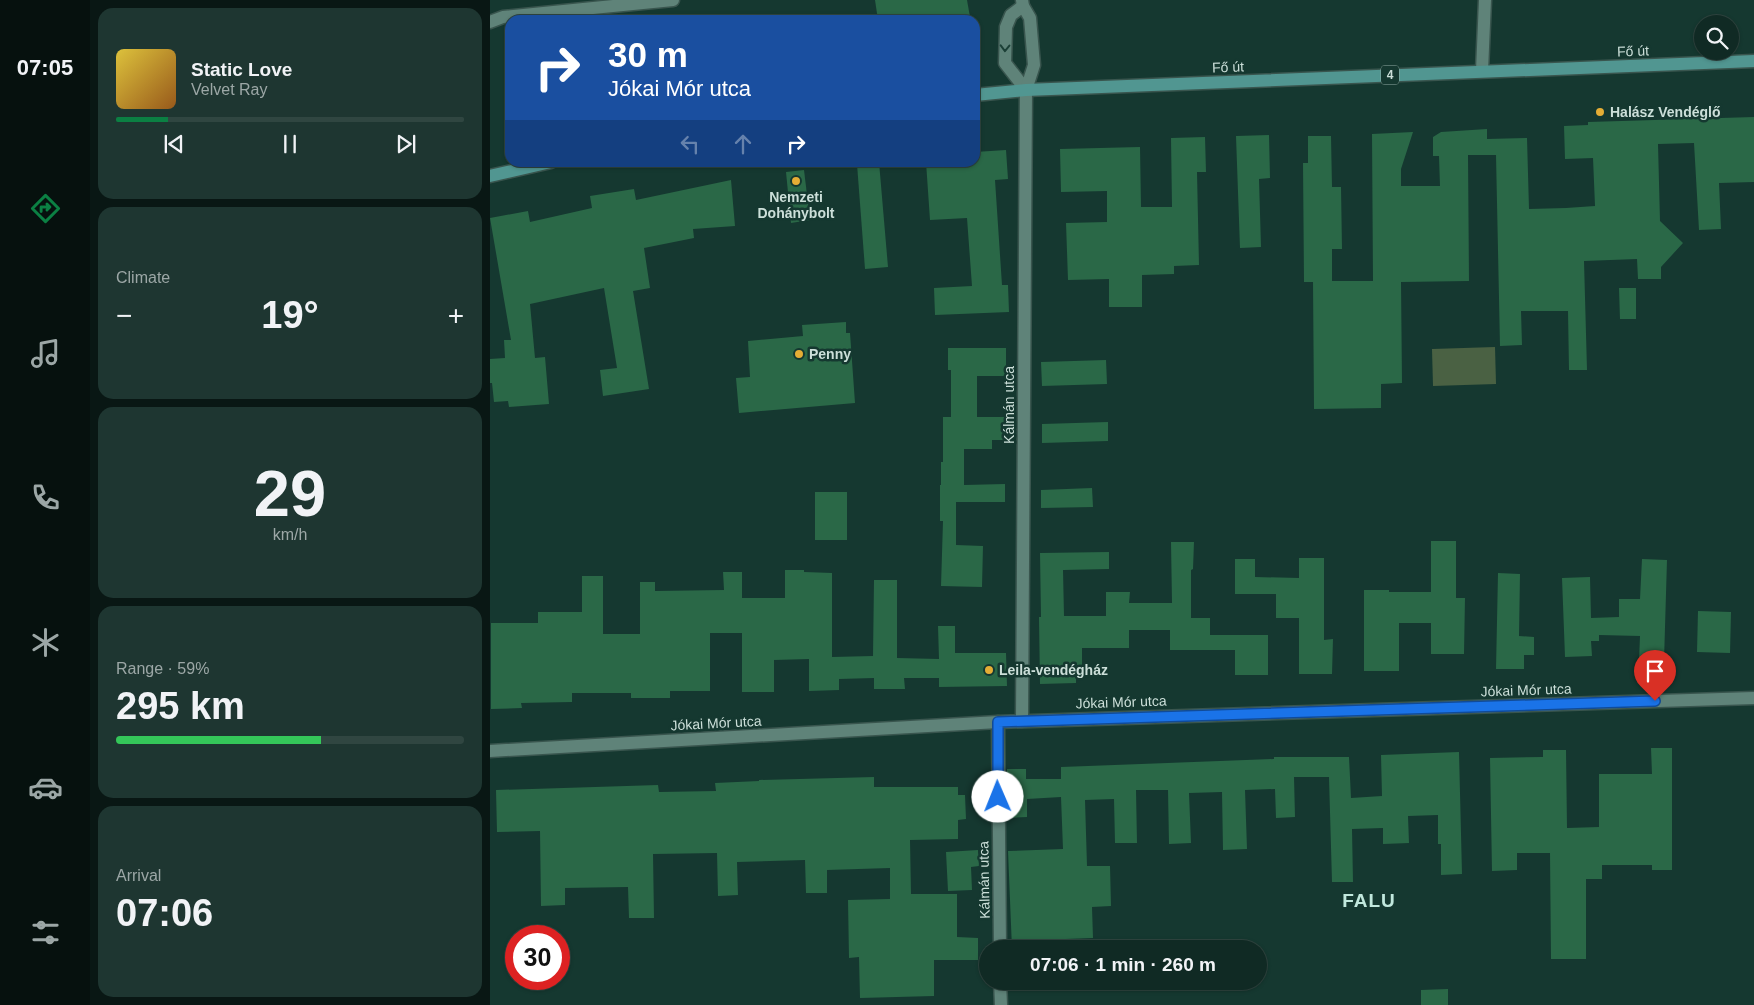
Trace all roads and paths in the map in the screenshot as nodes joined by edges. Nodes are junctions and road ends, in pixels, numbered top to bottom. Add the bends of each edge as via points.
1 (673, 0) edge
2 (1486, 0) edge
3 (1023, 3) edge
4 (523, 15) edge
5 (505, 17) edge
6 (490, 22) edge
7 (1754, 61) edge
8 (1482, 71) junction
9 (1026, 90) junction
10 (980, 95) edge
11 (529, 167) edge
12 (490, 176) edge
13 (1754, 698) edge
14 (1022, 721) junction
15 (998, 722) junction
16 (490, 751) edge
17 (1000, 940) edge
18 (1000, 990) edge
19 (1001, 1005) edge

1 - 4 street
2 - 8 street
3 - 9 street, Kálmán utca via 1030,18 1034,65
3 -> 9 street via 1011,15 1006,27 1005,63
5 - 6 street
7 - 8 main road, Fő út / 4
8 - 9 main road, Fő út / 4
9 - 10 main road, Fő út / 4
9 - 14 street, Kálmán utca
11 - 12 main road
13 - 14 street, Jókai Mór utca
14 - 15 street, Jókai Mór utca
15 - 16 street, Jókai Mór utca
15 - 17 street, Kálmán utca
18 - 19 street

